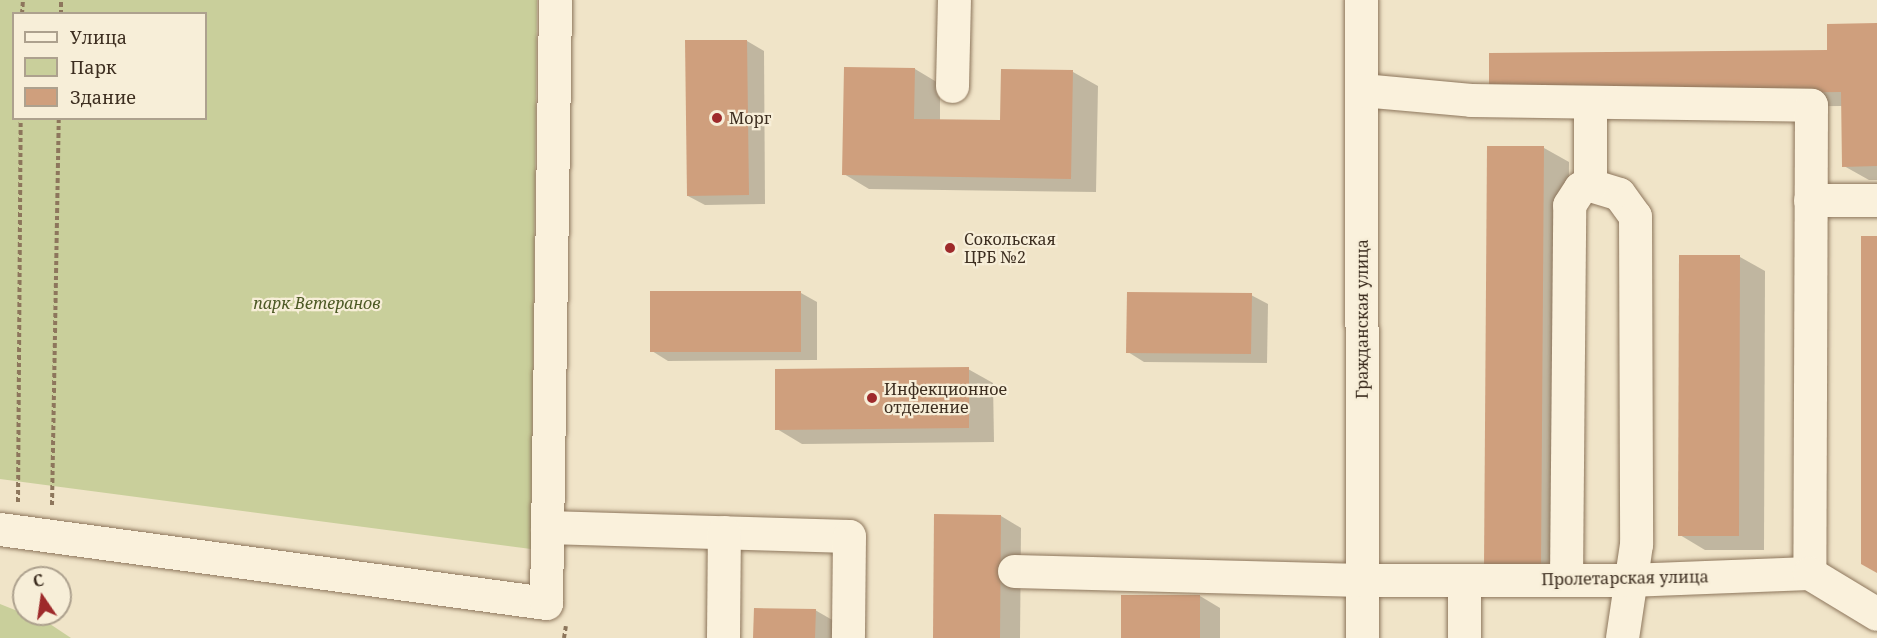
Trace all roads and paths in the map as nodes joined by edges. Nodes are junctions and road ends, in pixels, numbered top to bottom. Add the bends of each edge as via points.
1 (555, 0) edge
2 (954, 0) edge
3 (1362, 0) edge
4 (952, 86) dead end
5 (1362, 90) junction
6 (1590, 102) junction
7 (21, 120) edge
8 (59, 120) edge
9 (1590, 185) junction
10 (1810, 200) junction
11 (1877, 200) edge
12 (547, 527) junction
13 (9, 530) edge
14 (724, 532) junction
15 (52, 538) junction
16 (1014, 571) dead end
17 (1809, 573) junction
18 (1362, 580) junction
19 (1464, 580) junction
20 (1566, 580) junction
21 (1628, 580) junction
22 (1877, 614) edge
23 (723, 638) edge
24 (848, 638) edge
25 (1362, 638) edge
26 (1464, 638) edge
27 (1622, 638) edge

1 - 12 street
2 - 4 street
3 - 5 street, Гражданская улица
5 - 6 street via 1471,100
5 - 18 street, Гражданская улица
6 - 9 street
6 - 10 street via 1811,105
7 - 13 path
8 - 15 path
9 - 20 street via 1581,188 1569,205
9 - 21 street via 1620,194 1635,216 1636,544
10 - 11 street
10 - 17 street
12 - 14 street
12 - 15 street via 546,603
13 - 15 street
14 - 23 street
14 - 24 street via 849,536
16 - 18 street, Пролетарская улица
17 - 21 street, Пролетарская улица
17 - 22 street
18 - 19 street, Пролетарская улица
18 - 25 street, Гражданская улица
19 - 20 street, Пролетарская улица
19 - 26 street
20 - 21 street, Пролетарская улица
21 - 27 street

